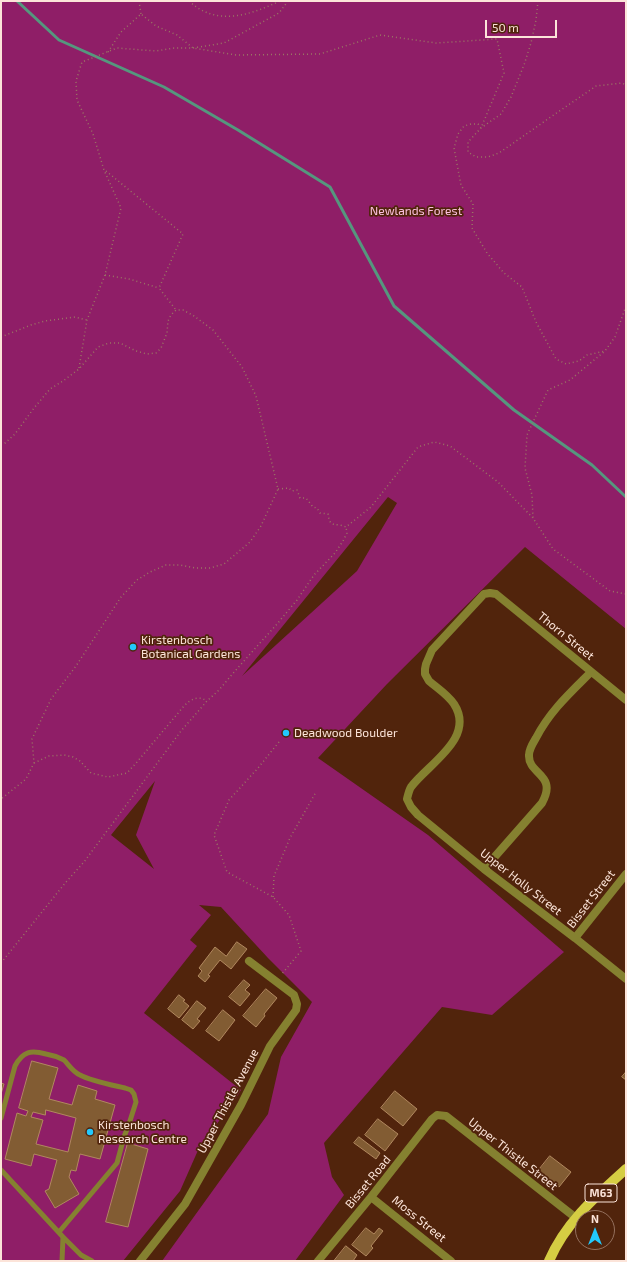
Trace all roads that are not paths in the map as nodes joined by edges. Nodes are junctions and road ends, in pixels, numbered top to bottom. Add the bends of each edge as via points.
1 (591, 672) junction
2 (626, 700) edge
3 (406, 799) joint
4 (484, 869) junction
5 (626, 874) edge
6 (575, 938) junction
7 (249, 961) dead end
8 (626, 979) edge
9 (435, 1117) joint
10 (1, 1118) edge
11 (626, 1169) edge
12 (1, 1170) edge
13 (371, 1197) junction
14 (584, 1210) edge
15 (575, 1217) edge
16 (575, 1219) edge
17 (59, 1232) junction
18 (63, 1237) junction
19 (62, 1261) edge
20 (92, 1261) edge
21 (140, 1261) edge
22 (318, 1261) edge
23 (452, 1261) edge
24 (549, 1261) edge

1 - 2 street, Thorn Street
1 - 3 street, Thorn Street via 496,594 484,594 432,650 426,664 427,678 450,699 460,722 457,734 445,753 417,780
1 - 4 street via 557,705 530,748 529,760 546,782 546,796
3 - 4 street, Upper Holly Street via 418,815
4 - 6 street, Upper Holly Street
5 - 6 street, Bisset Street
6 - 8 street, Upper Holly Street
7 - 21 street, Upper Thistle Avenue via 294,995 296,1010 270,1046 241,1105 185,1204
9 - 13 street, Bisset Road
9 - 15 street, Upper Thistle Street via 446,1116
10 - 17 lane via 15,1066 18,1059 29,1052 36,1051 56,1056 79,1075 131,1090 134,1094 136,1102 117,1163
11 - 14 main road, M63
12 - 17 lane
13 - 22 street, Bisset Road
13 - 23 street, Moss Street
16 - 24 main road, M63
17 - 18 lane
18 - 19 lane
18 - 20 lane

